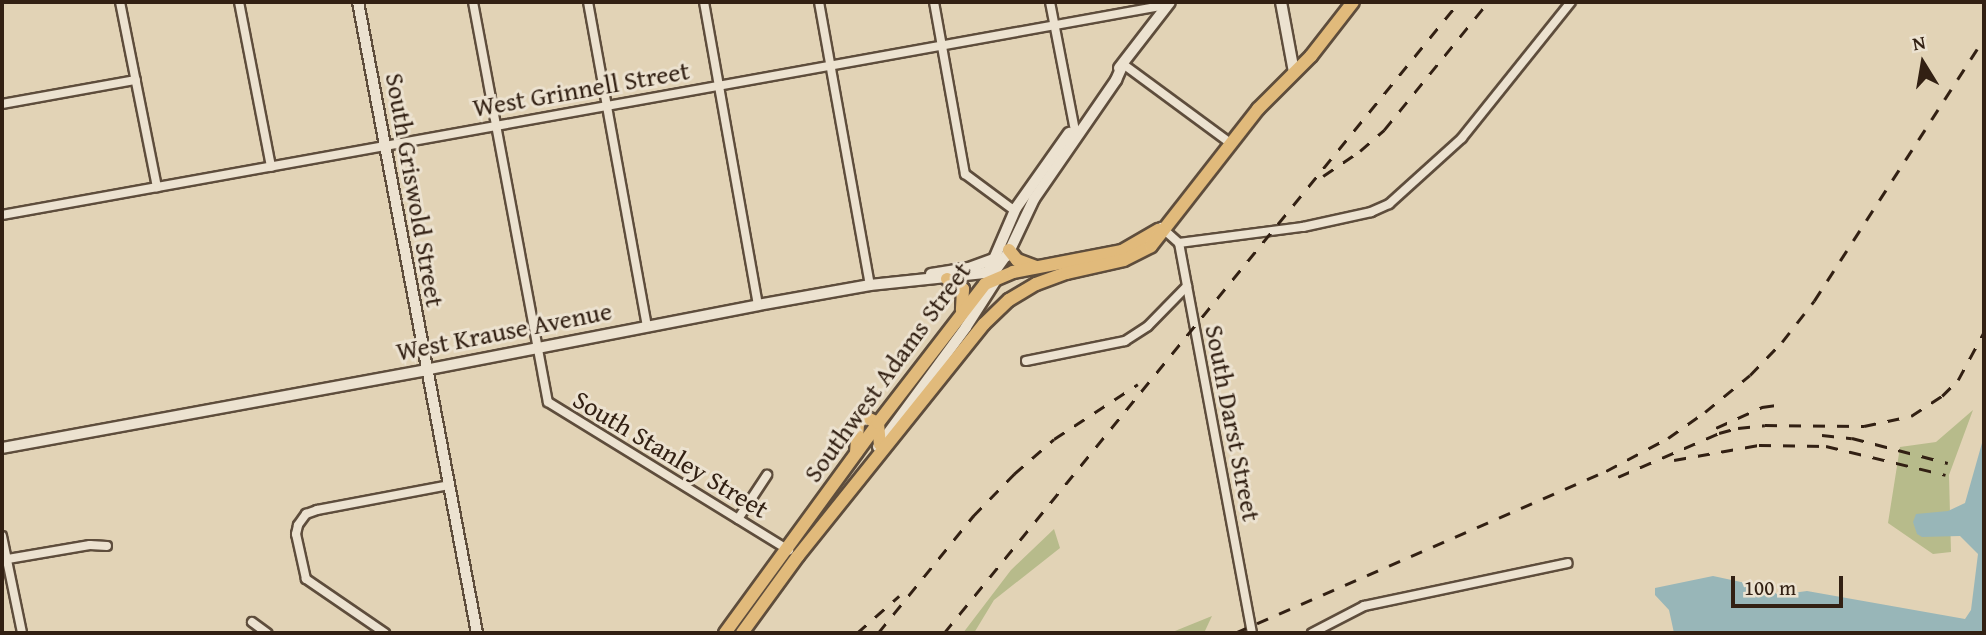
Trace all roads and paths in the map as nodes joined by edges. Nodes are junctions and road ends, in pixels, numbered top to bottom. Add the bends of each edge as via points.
1 (121, 2) edge
2 (239, 2) edge
3 (358, 2) edge
4 (473, 2) edge
5 (588, 2) edge
6 (704, 2) edge
7 (819, 2) edge
8 (934, 2) edge
9 (1050, 2) edge
10 (1281, 2) edge
11 (1353, 2) edge
12 (1570, 2) edge
13 (1168, 3) edge
14 (1054, 26) junction
15 (942, 44) junction
16 (1123, 64) junction
17 (831, 65) junction
18 (1294, 72) junction
19 (136, 80) junction
20 (719, 85) junction
21 (2, 104) edge
22 (607, 106) junction
23 (496, 126) junction
24 (1075, 131) junction
25 (1230, 143) junction
26 (385, 147) junction
27 (271, 167) junction
28 (157, 187) junction
29 (1015, 211) junction
30 (2, 215) edge
31 (1163, 229) junction
32 (1179, 243) junction
33 (1009, 252) junction
34 (994, 258) junction
35 (1037, 267) junction
36 (993, 275) junction
37 (947, 279) junction
38 (870, 285) junction
39 (1187, 286) junction
40 (758, 305) junction
41 (962, 314) junction
42 (647, 326) junction
43 (537, 347) junction
44 (1026, 361) dead end
45 (425, 370) junction
46 (878, 423) junction
47 (880, 444) junction
48 (2, 448) edge
49 (767, 475) dead end
50 (449, 485) junction
51 (832, 514) junction
52 (738, 519) junction
53 (2, 536) edge
54 (107, 545) dead end
55 (786, 548) junction
56 (798, 556) junction
57 (4, 560) edge
58 (1568, 562) dead end
59 (252, 622) dead end
60 (22, 633) edge
61 (267, 633) edge
62 (385, 633) edge
63 (477, 633) edge
64 (725, 633) edge
65 (742, 633) edge
66 (1252, 633) edge
67 (1312, 633) edge

1 - 19 street
2 - 27 street
3 - 26 street, South Griswold Street
4 - 23 street, South Stanley Street
5 - 22 street
6 - 20 street
7 - 17 street
8 - 15 street
9 - 14 street
10 - 18 street
11 - 18 main road
12 - 32 street via 1462,138 1389,204 1303,228
13 - 14 street, West Grinnell Street
13 - 16 street, Southwest Adams Street
14 - 15 street, West Grinnell Street
14 - 24 street
15 - 17 street, West Grinnell Street
15 - 29 street via 965,174
16 - 24 street, Southwest Adams Street via 1116,80
16 - 25 street
17 - 20 street, West Grinnell Street
17 - 38 street
18 - 25 main road
19 - 21 street
19 - 28 street
20 - 22 street, West Grinnell Street
20 - 40 street
22 - 23 street, West Grinnell Street
22 - 42 street
23 - 26 street, West Grinnell Street
23 - 43 street, South Stanley Street
24 - 29 street, Southwest Adams Street
24 - 33 street, Southwest Adams Street
25 - 31 main road
26 - 27 street, West Grinnell Street
26 - 45 street, South Griswold Street
27 - 28 street, West Grinnell Street
28 - 30 street, West Grinnell Street
29 - 34 street, Southwest Adams Street
31 - 32 street
31 - 35 main road via 1122,251
31 - 51 main road via 1152,246 1131,257 1054,277 1005,304 974,336
32 - 39 street, South Darst Street
33 - 35 main road
33 - 36 street, Southwest Adams Street
34 - 36 street, Southwest Adams Street
34 - 38 street via 969,268
35 - 36 main road
36 - 37 street, West Krause Avenue
36 - 41 main road, Southwest Adams Street
36 - 47 street, Southwest Adams Street via 966,327
37 - 38 street, West Krause Avenue
37 - 41 main road via 963,289
38 - 40 street, West Krause Avenue
39 - 44 street via 1148,326 1125,341
39 - 66 street, South Darst Street
40 - 42 street, West Krause Avenue
41 - 46 main road, Southwest Adams Street
42 - 43 street, West Krause Avenue
43 - 45 street, West Krause Avenue
43 - 52 street, South Stanley Street via 547,399 553,407
45 - 48 street, West Krause Avenue
45 - 50 street, South Griswold Street
46 - 47 main road
46 - 55 main road, Southwest Adams Street
47 - 51 street, Southwest Adams Street
49 - 52 street
50 - 62 street via 317,510 306,514 298,525 306,579
50 - 63 street, South Griswold Street
51 - 56 main road, Southwest Adams Street
52 - 55 street, South Stanley Street
53 - 57 street
54 - 57 street
55 - 56 street, South Stanley Street
55 - 64 main road, Southwest Adams Street
56 - 65 main road, Southwest Adams Street
57 - 60 street
58 - 67 street via 1364,606
59 - 61 street

